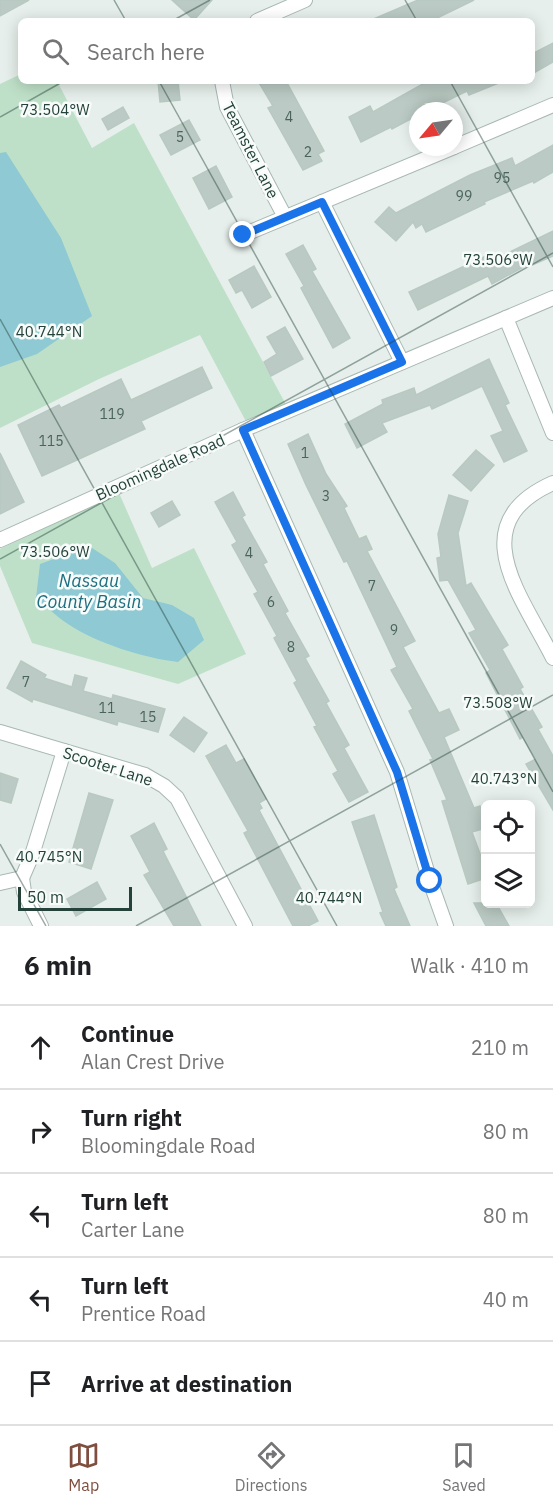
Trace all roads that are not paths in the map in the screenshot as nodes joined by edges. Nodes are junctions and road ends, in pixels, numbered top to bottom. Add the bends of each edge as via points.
1 (305, 0) edge
2 (264, 18) edge
3 (223, 84) edge
4 (553, 105) edge
5 (463, 143) edge
6 (432, 156) edge
7 (322, 202) junction
8 (285, 217) junction
9 (243, 235) dead end
10 (553, 298) edge
11 (506, 318) junction
12 (402, 362) junction
13 (243, 430) junction
14 (553, 433) edge
15 (553, 483) edge
16 (0, 540) edge
17 (553, 658) edge
18 (0, 732) edge
19 (64, 751) junction
20 (22, 878) junction
21 (0, 883) edge
22 (41, 926) edge
23 (245, 926) edge
24 (446, 926) edge

1 - 2 street
3 - 8 street, Teamster Lane via 227,107
4 - 5 street
6 - 7 street
7 - 8 street
7 - 12 street
8 - 9 street
10 - 11 street, Bloomingdale Road
11 - 12 street, Bloomingdale Road
11 - 14 street
12 - 13 street, Bloomingdale Road
13 - 16 street, Bloomingdale Road
13 - 24 street via 397,772
15 - 17 street via 529,494 512,513 503,538 507,568
18 - 19 street, Scooter Lane
19 - 20 street
19 - 23 street, Scooter Lane via 145,776 177,798
20 - 21 street
20 - 22 street via 24,892

